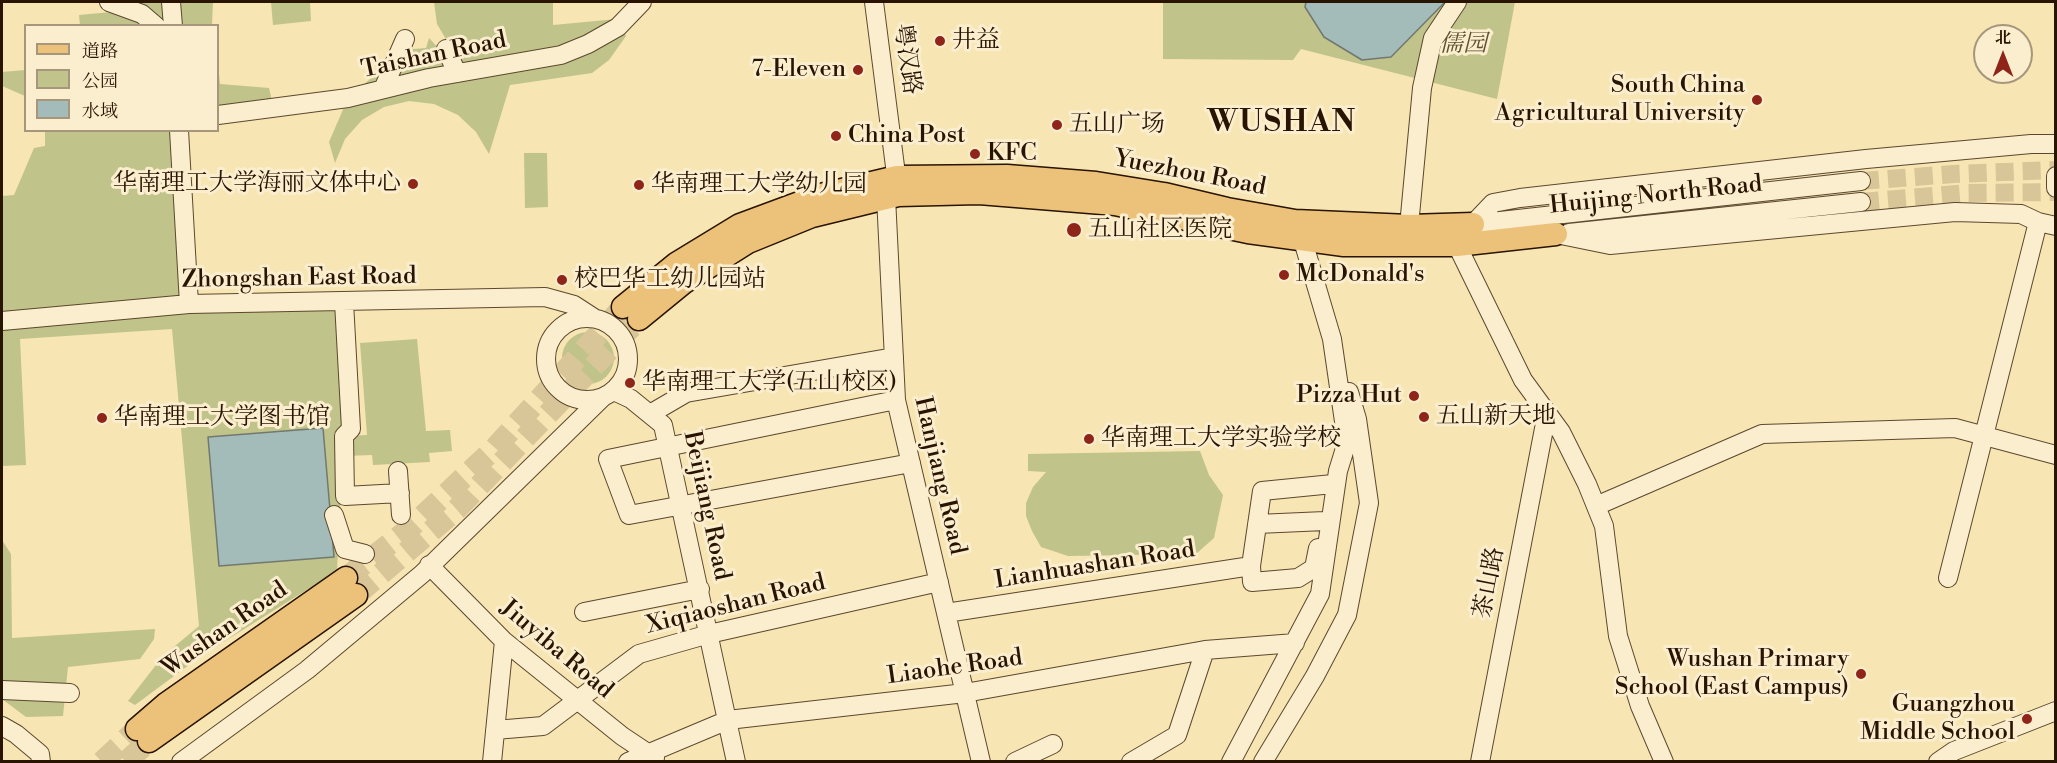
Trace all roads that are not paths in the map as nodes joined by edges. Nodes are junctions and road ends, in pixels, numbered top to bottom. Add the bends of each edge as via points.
1 (109, 2) edge
2 (171, 2) edge
3 (642, 2) edge
4 (874, 2) edge
5 (1457, 2) edge
6 (154, 24) edge
7 (173, 24) edge
8 (405, 39) dead end
9 (446, 49) dead end
10 (458, 73) junction
11 (383, 89) junction
12 (219, 115) edge
13 (179, 132) edge
14 (2055, 144) edge
15 (2055, 176) edge
16 (1861, 181) tunnel mouth
17 (2055, 188) edge
18 (894, 190) junction
19 (1861, 202) tunnel mouth
20 (1473, 224) junction
21 (2046, 224) edge
22 (1409, 226) junction
23 (1556, 234) junction
24 (1452, 235) junction
25 (1303, 241) junction
26 (344, 302) junction
27 (189, 304) junction
28 (631, 313) tunnel mouth
29 (594, 318) junction
30 (2, 321) edge
31 (1332, 339) junction
32 (894, 357) junction
33 (608, 394) junction
34 (896, 400) junction
35 (1547, 413) junction
36 (650, 414) junction
37 (1984, 437) junction
38 (668, 446) junction
39 (2055, 455) edge
40 (911, 463) junction
41 (398, 471) dead end
42 (1335, 478) junction
43 (400, 493) junction
44 (681, 506) junction
45 (1596, 506) junction
46 (334, 515) dead end
47 (401, 515) dead end
48 (1324, 521) junction
49 (1257, 525) junction
50 (365, 554) dead end
51 (429, 565) junction
52 (1251, 566) junction
53 (1948, 578) dead end
54 (939, 582) junction
55 (351, 587) tunnel mouth
56 (700, 589) junction
57 (584, 612) dead end
58 (946, 613) junction
59 (709, 633) junction
60 (504, 641) junction
61 (1295, 643) junction
62 (1205, 650) junction
63 (2, 690) edge
64 (70, 693) dead end
65 (965, 693) junction
66 (578, 700) junction
67 (2055, 711) edge
68 (728, 720) junction
69 (2, 726) edge
70 (495, 730) junction
71 (143, 735) tunnel mouth
72 (1053, 744) dead end
73 (655, 758) edge
74 (41, 762) edge
75 (181, 762) edge
76 (492, 762) edge
77 (628, 762) edge
78 (736, 762) edge
79 (981, 762) edge
80 (1015, 762) edge
81 (1131, 762) edge
82 (1231, 762) edge
83 (1263, 762) edge
84 (1480, 762) edge
85 (1664, 762) edge
86 (1938, 762) edge

1 - 6 street via 142,14
2 - 7 street
3 - 10 street, Taishan Road via 618,27 561,55
4 - 18 street, 粤汉路
5 - 22 street via 1432,38 1422,88
8 - 11 street
9 - 10 street
10 - 11 street, Taishan Road
11 - 12 street, Taishan Road via 348,98
13 - 27 street
14 - 20 street via 1866,159 1520,198 1493,203
15 - 17 street
16 - 20 street, Huijing North Road
18 - 22 main road, Yuezhou Road via 976,175 1076,181 1164,194 1265,217
18 - 25 main road, Yuezhou Road via 1115,204
18 - 28 main road via 812,216 748,242
18 - 32 street, Hanjiang Road
19 - 23 street, Huijing North Road
20 - 24 main road, Yuezhou Road
21 - 23 street via 2021,214 1955,212 1610,245
21 - 37 street
22 - 24 main road, Yuezhou Road
23 - 24 main road, Huijing North Road
24 - 25 main road, Yuezhou Road via 1372,245
24 - 35 street via 1523,380
25 - 31 street
26 - 27 street, Zhongshan East Road
26 - 29 street, Zhongshan East Road via 544,297 574,305
26 - 43 street via 351,429 344,436 345,496
27 - 30 street, Zhongshan East Road
29 - 33 street via 618,331 627,348 628,368 623,381
29 - 33 street via 581,318 557,330 549,342 547,369 558,387 575,399 589,400
31 - 42 street via 1347,442
31 - 83 street via 1358,419 1369,503 1347,615
32 - 34 street, Hanjiang Road
32 - 36 street via 686,393
33 - 36 street, Beijiang Road via 631,399
33 - 51 street
34 - 38 street
34 - 40 street, Hanjiang Road
35 - 45 street via 1561,432
35 - 84 street, 茶山路
36 - 38 street, Beijiang Road via 663,425
37 - 39 street
37 - 45 street via 1955,428 1762,434
37 - 53 street
38 - 44 street, Beijiang Road
38 - 44 street via 608,459 629,515
40 - 44 street
40 - 54 street, Hanjiang Road
41 - 43 street
42 - 48 street
42 - 49 street via 1262,491
42 - 61 street via 1320,594
43 - 47 street
44 - 56 street, Beijiang Road
45 - 85 street via 1604,526 1618,636 1640,706
46 - 50 street via 345,549
48 - 49 street
48 - 52 street via 1314,568 1298,578 1252,582
49 - 52 street
51 - 60 street, Jiuyiba Road
51 - 75 street via 307,670
52 - 58 street, Lianhuashan Road
54 - 58 street, Hanjiang Road
54 - 59 street, Xiqiaoshan Road
55 - 71 main road, Wushan Road
56 - 57 street
56 - 59 street, Beijiang Road
58 - 65 street, Hanjiang Road
59 - 66 street, Xiqiaoshan Road via 639,654
59 - 68 street, Beijiang Road
60 - 66 street, Jiuyiba Road
60 - 70 street
61 - 62 street, Liaohe Road
61 - 82 street
62 - 65 street, Liaohe Road
62 - 81 street via 1176,735
63 - 64 street
65 - 68 street, Liaohe Road
65 - 79 street, Hanjiang Road
66 - 70 street, Xiqiaoshan Road via 543,726
66 - 73 street, Jiuyiba Road
67 - 86 street via 1954,751
68 - 73 street, Liaohe Road
68 - 78 street, Beijiang Road
69 - 74 street via 40,754
70 - 76 street
72 - 80 street
73 - 77 street, Liaohe Road

